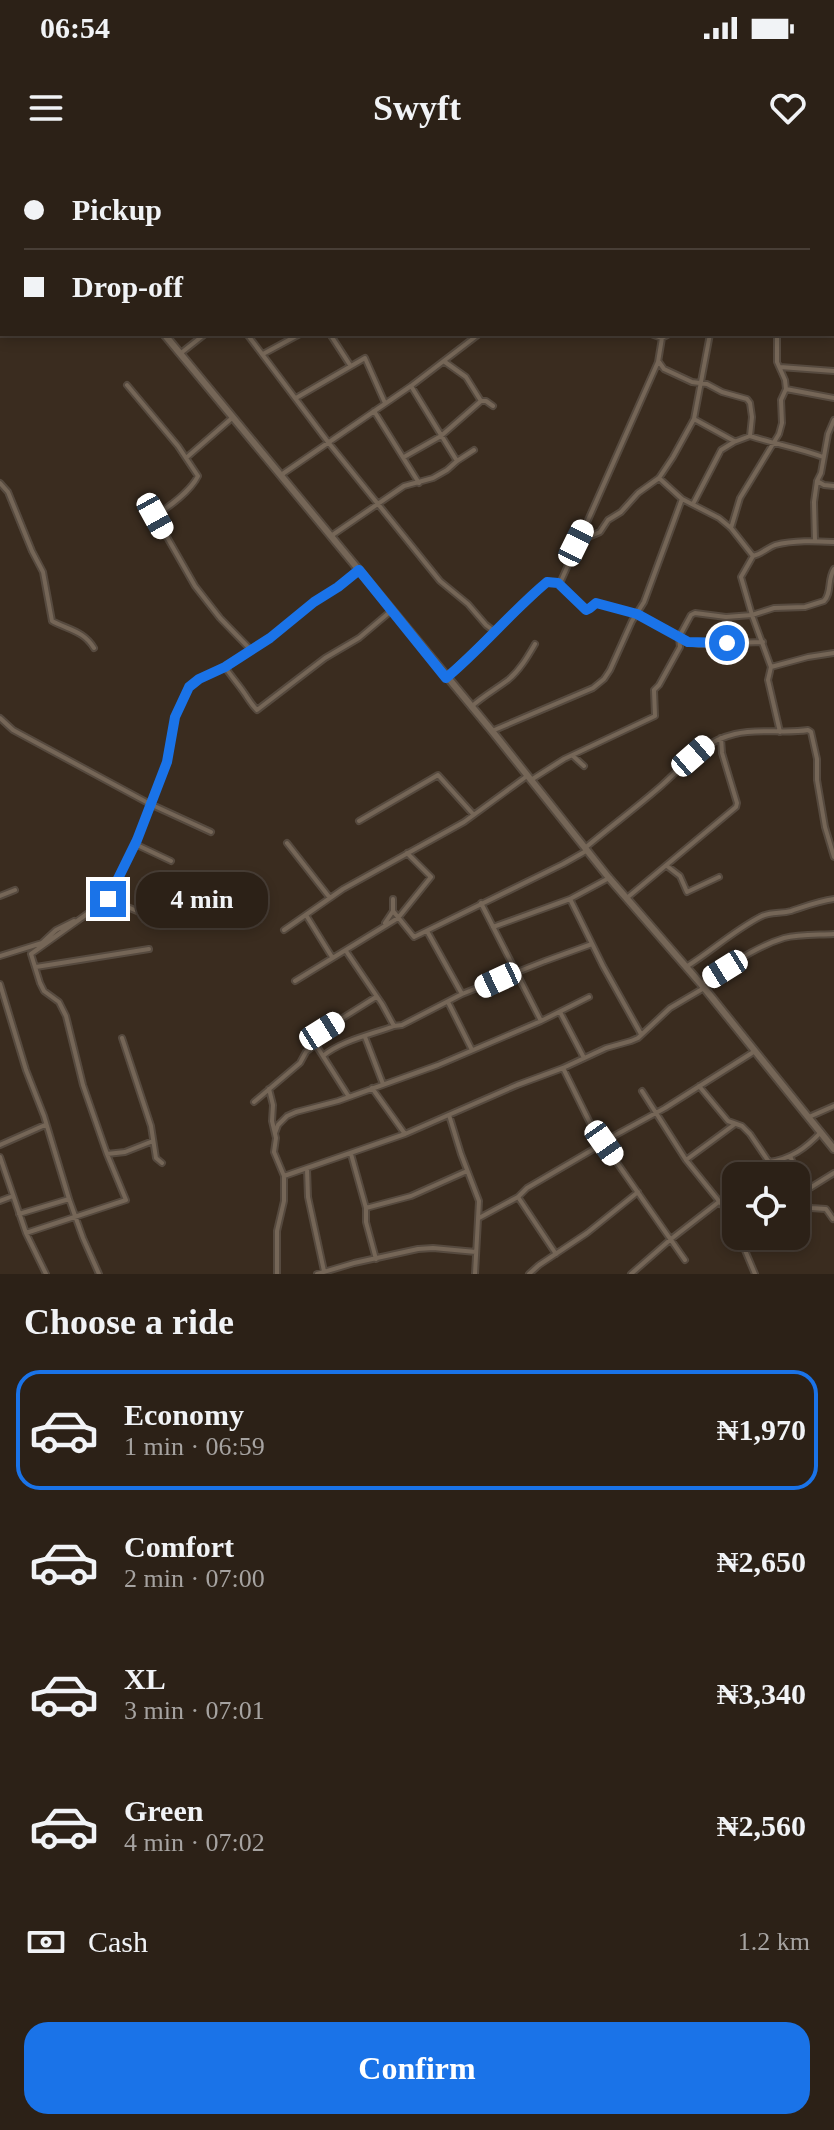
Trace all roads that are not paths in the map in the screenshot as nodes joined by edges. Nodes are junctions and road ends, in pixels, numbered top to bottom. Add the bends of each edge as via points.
1 (166, 336) edge
2 (202, 336) edge
3 (249, 336) edge
4 (296, 336) edge
5 (331, 336) edge
6 (476, 336) edge
7 (656, 336) edge
8 (666, 336) edge
9 (710, 336) edge
10 (777, 336) edge
11 (662, 338) junction
12 (181, 353) junction
13 (263, 354) junction
14 (445, 362) junction
15 (658, 362) junction
16 (350, 365) junction
17 (780, 367) junction
18 (834, 371) edge
19 (700, 384) junction
20 (127, 385) dead end
21 (411, 386) junction
22 (786, 389) junction
23 (296, 398) junction
24 (834, 398) edge
25 (481, 401) junction
26 (385, 403) junction
27 (493, 406) dead end
28 (374, 411) junction
29 (232, 418) junction
30 (694, 419) junction
31 (834, 420) edge
32 (441, 436) junction
33 (750, 436) junction
34 (328, 442) junction
35 (734, 442) junction
36 (773, 443) junction
37 (474, 450) dead end
38 (404, 457) junction
39 (823, 457) junction
40 (186, 458) junction
41 (457, 461) junction
42 (279, 476) junction
43 (659, 478) junction
44 (817, 481) junction
45 (0, 483) edge
46 (419, 483) junction
47 (834, 486) edge
48 (682, 499) junction
49 (377, 503) junction
50 (693, 504) junction
51 (731, 528) junction
52 (331, 536) junction
53 (815, 541) junction
54 (834, 542) edge
55 (576, 543) junction
56 (753, 556) junction
57 (834, 569) edge
58 (359, 570) junction
59 (558, 583) junction
60 (391, 611) junction
61 (637, 614) junction
62 (752, 615) junction
63 (494, 631) junction
64 (679, 637) junction
65 (763, 642) junction
66 (535, 644) dead end
67 (94, 648) dead end
68 (251, 650) junction
69 (834, 653) edge
70 (225, 667) junction
71 (771, 667) junction
72 (446, 678) junction
73 (471, 707) junction
74 (0, 718) edge
75 (492, 731) junction
76 (780, 733) junction
77 (721, 738) junction
78 (573, 756) junction
79 (584, 766) dead end
80 (529, 778) junction
81 (150, 804) junction
82 (473, 814) junction
83 (359, 821) dead end
84 (211, 832) dead end
85 (287, 843) dead end
86 (135, 844) junction
87 (586, 849) junction
88 (407, 853) junction
89 (834, 857) edge
90 (171, 861) dead end
91 (667, 866) junction
92 (719, 877) dead end
93 (609, 878) junction
94 (15, 890) dead end
95 (0, 896) edge
96 (628, 897) junction
97 (330, 898) junction
98 (108, 899) junction
99 (393, 899) dead end
100 (570, 899) junction
101 (834, 899) edge
102 (481, 903) junction
103 (393, 911) junction
104 (142, 913) dead end
105 (306, 915) junction
106 (398, 918) junction
107 (384, 926) junction
108 (493, 927) junction
109 (284, 930) dead end
110 (427, 931) junction
111 (834, 934) edge
112 (592, 944) junction
113 (149, 949) dead end
114 (346, 951) junction
115 (31, 954) junction
116 (0, 956) edge
117 (332, 957) junction
118 (36, 967) junction
119 (686, 967) junction
120 (515, 972) junction
121 (295, 981) dead end
122 (0, 984) edge
123 (702, 986) junction
124 (462, 994) junction
125 (376, 997) junction
126 (589, 997) dead end
127 (448, 1002) junction
128 (8, 1010) junction
129 (560, 1012) junction
130 (0, 1013) edge
131 (541, 1021) junction
132 (394, 1026) junction
133 (641, 1034) junction
134 (365, 1037) junction
135 (122, 1038) dead end
136 (316, 1044) junction
137 (472, 1050) junction
138 (755, 1051) junction
139 (323, 1056) junction
140 (584, 1058) junction
141 (563, 1068) junction
142 (383, 1084) junction
143 (699, 1086) junction
144 (372, 1088) junction
145 (269, 1089) junction
146 (642, 1091) dead end
147 (349, 1097) junction
148 (254, 1102) dead end
149 (834, 1106) edge
150 (655, 1113) junction
151 (449, 1115) junction
152 (809, 1117) junction
153 (735, 1124) junction
154 (45, 1125) junction
155 (821, 1132) junction
156 (275, 1133) junction
157 (405, 1134) junction
158 (153, 1141) junction
159 (604, 1143) junction
160 (0, 1145) edge
161 (834, 1149) edge
162 (107, 1154) junction
163 (351, 1154) junction
164 (790, 1156) junction
165 (0, 1157) edge
166 (686, 1160) junction
167 (793, 1162) edge
168 (162, 1163) dead end
169 (307, 1169) junction
170 (467, 1171) junction
171 (834, 1173) edge
172 (284, 1176) junction
173 (810, 1188) edge
174 (638, 1192) junction
175 (13, 1195) junction
176 (518, 1197) junction
177 (69, 1199) junction
178 (0, 1201) edge
179 (720, 1201) junction
180 (722, 1204) edge
181 (810, 1207) edge
182 (366, 1208) junction
183 (19, 1214) junction
184 (75, 1215) junction
185 (479, 1218) junction
186 (833, 1219) edge
187 (26, 1233) junction
188 (671, 1239) junction
189 (745, 1250) edge
190 (476, 1252) junction
191 (556, 1255) junction
192 (376, 1259) junction
193 (685, 1260) dead end
194 (324, 1271) junction
195 (638, 1271) edge
196 (46, 1274) edge
197 (99, 1274) edge
198 (277, 1274) edge
199 (317, 1274) edge
200 (475, 1274) edge
201 (529, 1274) edge
202 (631, 1274) edge
203 (755, 1274) edge

1 - 12 main road
2 - 12 street
3 - 13 street
4 - 13 street
5 - 16 street
6 - 14 street
7 - 11 street
8 - 11 street
9 - 19 street
10 - 17 street
11 - 15 street
12 - 29 main road
13 - 23 street
14 - 21 street
14 - 25 street via 466,377
15 - 19 street
15 - 55 street
16 - 23 street
16 - 26 street via 365,358
17 - 18 street
17 - 22 street
19 - 30 street
19 - 33 street via 747,399
20 - 40 street
21 - 26 street
21 - 32 street
22 - 24 street
22 - 36 street via 782,423
23 - 34 street
25 - 27 street
25 - 32 street
26 - 28 street
28 - 34 street
28 - 38 street
29 - 40 street
29 - 42 main road
30 - 35 street
30 - 43 street
31 - 39 street
32 - 38 street
32 - 41 street
33 - 35 street
33 - 36 street
34 - 42 street
34 - 49 street
35 - 50 street via 721,450
36 - 39 street
36 - 51 street via 740,498
37 - 41 street
38 - 46 street
39 - 44 street
40 - 68 street via 198,476 195,483 155,516 195,586
41 - 46 street
42 - 52 main road
43 - 48 street
43 - 55 street via 600,532
44 - 47 street
44 - 53 street
45 - 67 street via 43,572 52,621 77,631
46 - 49 street
48 - 50 street
48 - 61 street
49 - 52 street
49 - 63 street via 440,581
50 - 51 street
51 - 56 street
52 - 58 main road
53 - 54 street
53 - 56 street via 770,546
55 - 59 street
56 - 62 street via 741,577
57 - 62 street via 824,601
58 - 60 main road
58 - 68 street
59 - 61 street via 586,610 596,603
59 - 63 street via 547,582
60 - 70 street via 257,710
60 - 72 main road
61 - 64 street
61 - 75 street via 610,670 593,688
62 - 64 street via 695,613
62 - 65 street
63 - 72 street
64 - 65 street via 699,644
64 - 78 street via 680,647 654,690 655,716
65 - 71 street
66 - 73 street via 510,678
68 - 70 street
69 - 71 street
70 - 81 street via 199,679 184,695 169,757
71 - 76 street via 768,680
72 - 73 main road
73 - 75 main road
74 - 81 street
75 - 80 main road
76 - 77 street
76 - 89 street via 811,732
77 - 87 street via 705,745
77 - 91 street via 736,807
78 - 79 street
78 - 80 street
80 - 82 street
80 - 87 main road
81 - 84 street
81 - 86 street
82 - 83 street via 438,775
82 - 88 street
85 - 97 street
86 - 90 street
86 - 98 street
87 - 93 main road
87 - 102 street
88 - 97 street
88 - 106 street via 431,877
91 - 92 street via 680,876 686,892
91 - 96 street
93 - 96 main road
93 - 100 street
94 - 95 street
96 - 119 main road
97 - 105 street
98 - 104 street
98 - 115 street
99 - 103 street
100 - 108 street
100 - 112 street
101 - 119 street via 762,915
102 - 108 street
102 - 110 street
103 - 106 street
103 - 107 street
105 - 109 street
105 - 117 street
106 - 107 street
106 - 110 street via 414,937
107 - 114 street
108 - 120 street
110 - 124 street
111 - 123 street via 781,939
112 - 120 street
112 - 133 street
113 - 118 street
114 - 117 street
114 - 125 street
115 - 116 street via 83,916 42,943
115 - 118 street
117 - 121 street
118 - 162 street via 44,991 66,1016
119 - 123 main road
120 - 124 street
120 - 131 street
122 - 128 street
123 - 133 street
123 - 138 main road
124 - 127 street
125 - 132 street
125 - 136 street via 322,1031
126 - 129 street
127 - 132 street
127 - 137 street
128 - 130 street
128 - 154 street
129 - 131 street
129 - 140 street
131 - 137 street
132 - 134 street
133 - 140 street
134 - 139 street
134 - 142 street
135 - 158 street
136 - 139 street
136 - 145 street
137 - 142 street
138 - 143 street
138 - 152 main road
139 - 147 street
140 - 141 street
141 - 151 street
141 - 159 street
142 - 144 street
143 - 150 street
143 - 153 street
144 - 147 street
144 - 157 street
145 - 148 street
145 - 156 street
146 - 150 street
147 - 156 street via 287,1116
149 - 152 street
150 - 159 street
150 - 166 street
151 - 157 street
151 - 170 street
152 - 155 main road
153 - 164 street via 750,1134 767,1161
153 - 166 street
154 - 160 street
154 - 177 street
155 - 161 main road
155 - 164 street
156 - 172 street via 274,1152
157 - 163 street
158 - 162 street
158 - 168 street
159 - 174 street
159 - 176 street
162 - 184 street via 126,1200
163 - 169 street
163 - 182 street
164 - 167 street
165 - 175 street
166 - 179 street
169 - 172 street
169 - 194 street
170 - 182 street via 411,1196
170 - 185 street via 479,1201
171 - 173 street
172 - 198 street
174 - 188 street
174 - 191 street
175 - 178 street
175 - 183 street
176 - 185 street
176 - 191 street
177 - 183 street
177 - 184 street
179 - 180 street
179 - 188 street
181 - 186 street via 826,1209
182 - 192 street
183 - 187 street
184 - 187 street
184 - 197 street
185 - 190 street
187 - 196 street
188 - 193 street
188 - 195 street
189 - 203 street
190 - 192 street via 433,1248
190 - 200 street
191 - 201 street
192 - 194 street
194 - 199 street
195 - 202 street

